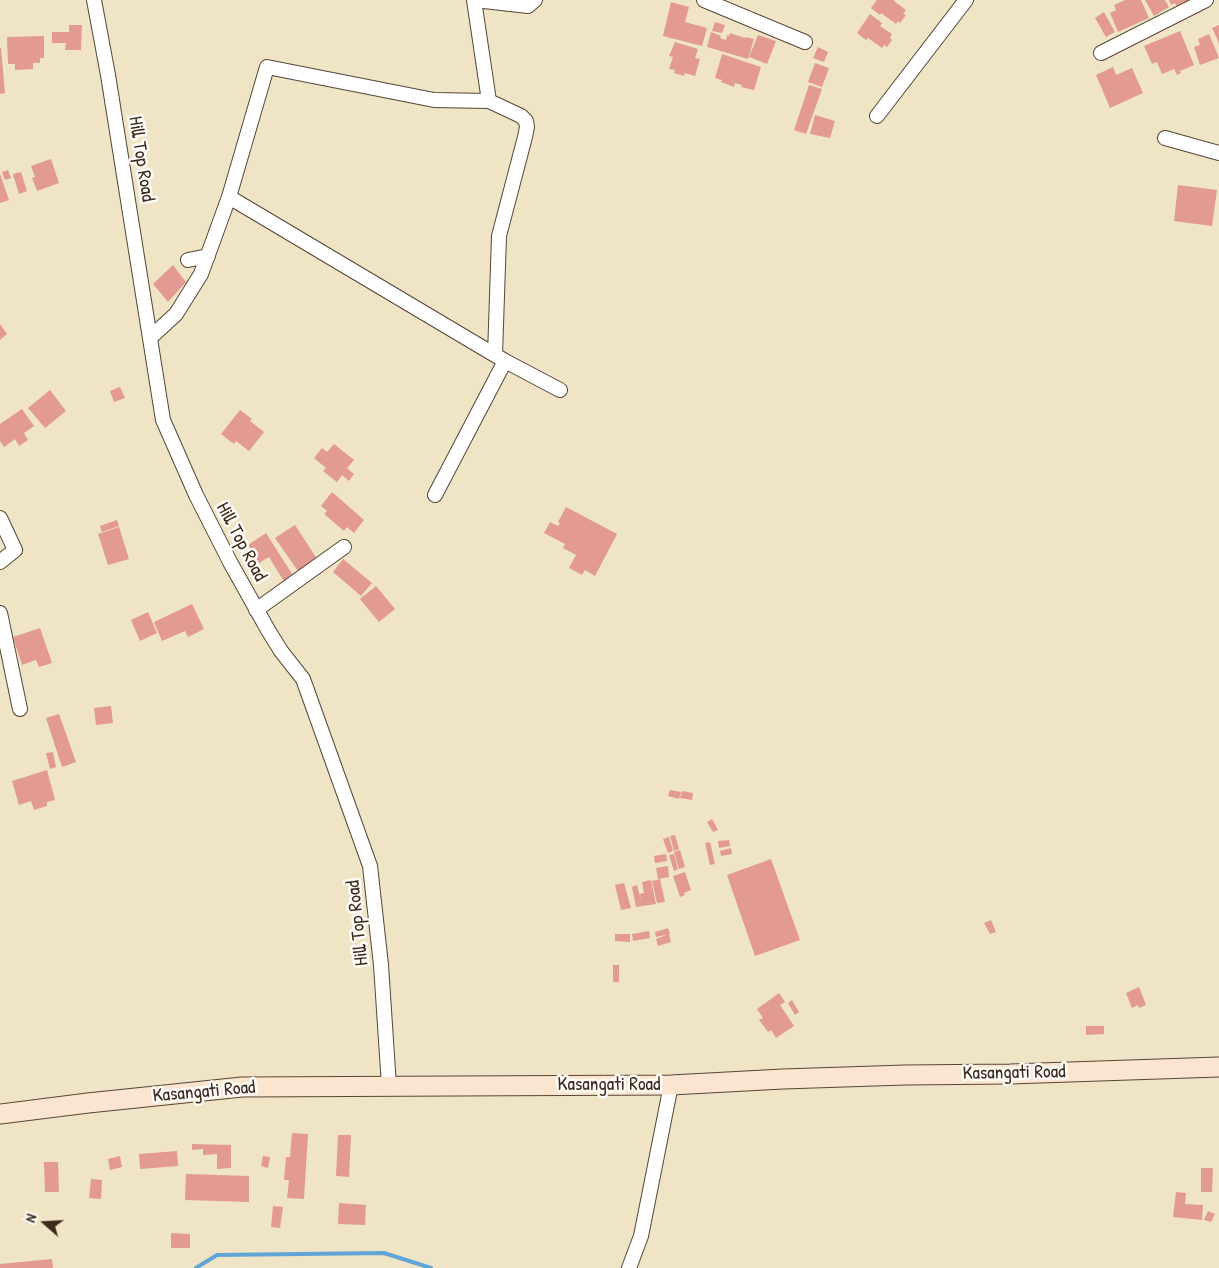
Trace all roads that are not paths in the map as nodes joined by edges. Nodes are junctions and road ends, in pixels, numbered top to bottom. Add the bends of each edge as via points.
1 (94, 0) edge
2 (474, 0) edge
3 (535, 0) edge
4 (704, 0) edge
5 (966, 0) edge
6 (1206, 0) edge
7 (805, 42) dead end
8 (1101, 53) dead end
9 (489, 101) junction
10 (877, 116) dead end
11 (1165, 138) dead end
12 (1219, 153) edge
13 (229, 197) junction
14 (208, 256) junction
15 (188, 260) dead end
16 (151, 337) junction
17 (500, 358) junction
18 (560, 390) dead end
19 (435, 495) dead end
20 (0, 518) edge
21 (344, 547) dead end
22 (0, 562) edge
23 (256, 610) junction
24 (0, 613) edge
25 (20, 709) dead end
26 (1219, 1067) edge
27 (671, 1085) junction
28 (389, 1086) junction
29 (0, 1114) edge
30 (629, 1268) edge

1 - 16 street, Hill Top Road
2 - 3 street via 528,6
2 - 9 street
4 - 7 street
5 - 10 street
6 - 8 street
9 - 13 street via 434,100 267,67
9 - 17 street via 526,120 525,137 499,236
11 - 12 street
13 - 14 street
13 - 17 street
14 - 15 street
14 - 16 street via 201,274 176,314
16 - 23 street, Hill Top Road via 163,420 196,495
17 - 18 street
17 - 19 street
20 - 22 street via 15,550
21 - 23 street
23 - 28 street, Hill Top Road via 303,679 370,866 381,964
24 - 25 street
26 - 27 street, Kasangati Road via 802,1078
27 - 28 street, Kasangati Road
27 - 30 street via 641,1236
28 - 29 street, Kasangati Road via 242,1088 88,1102

